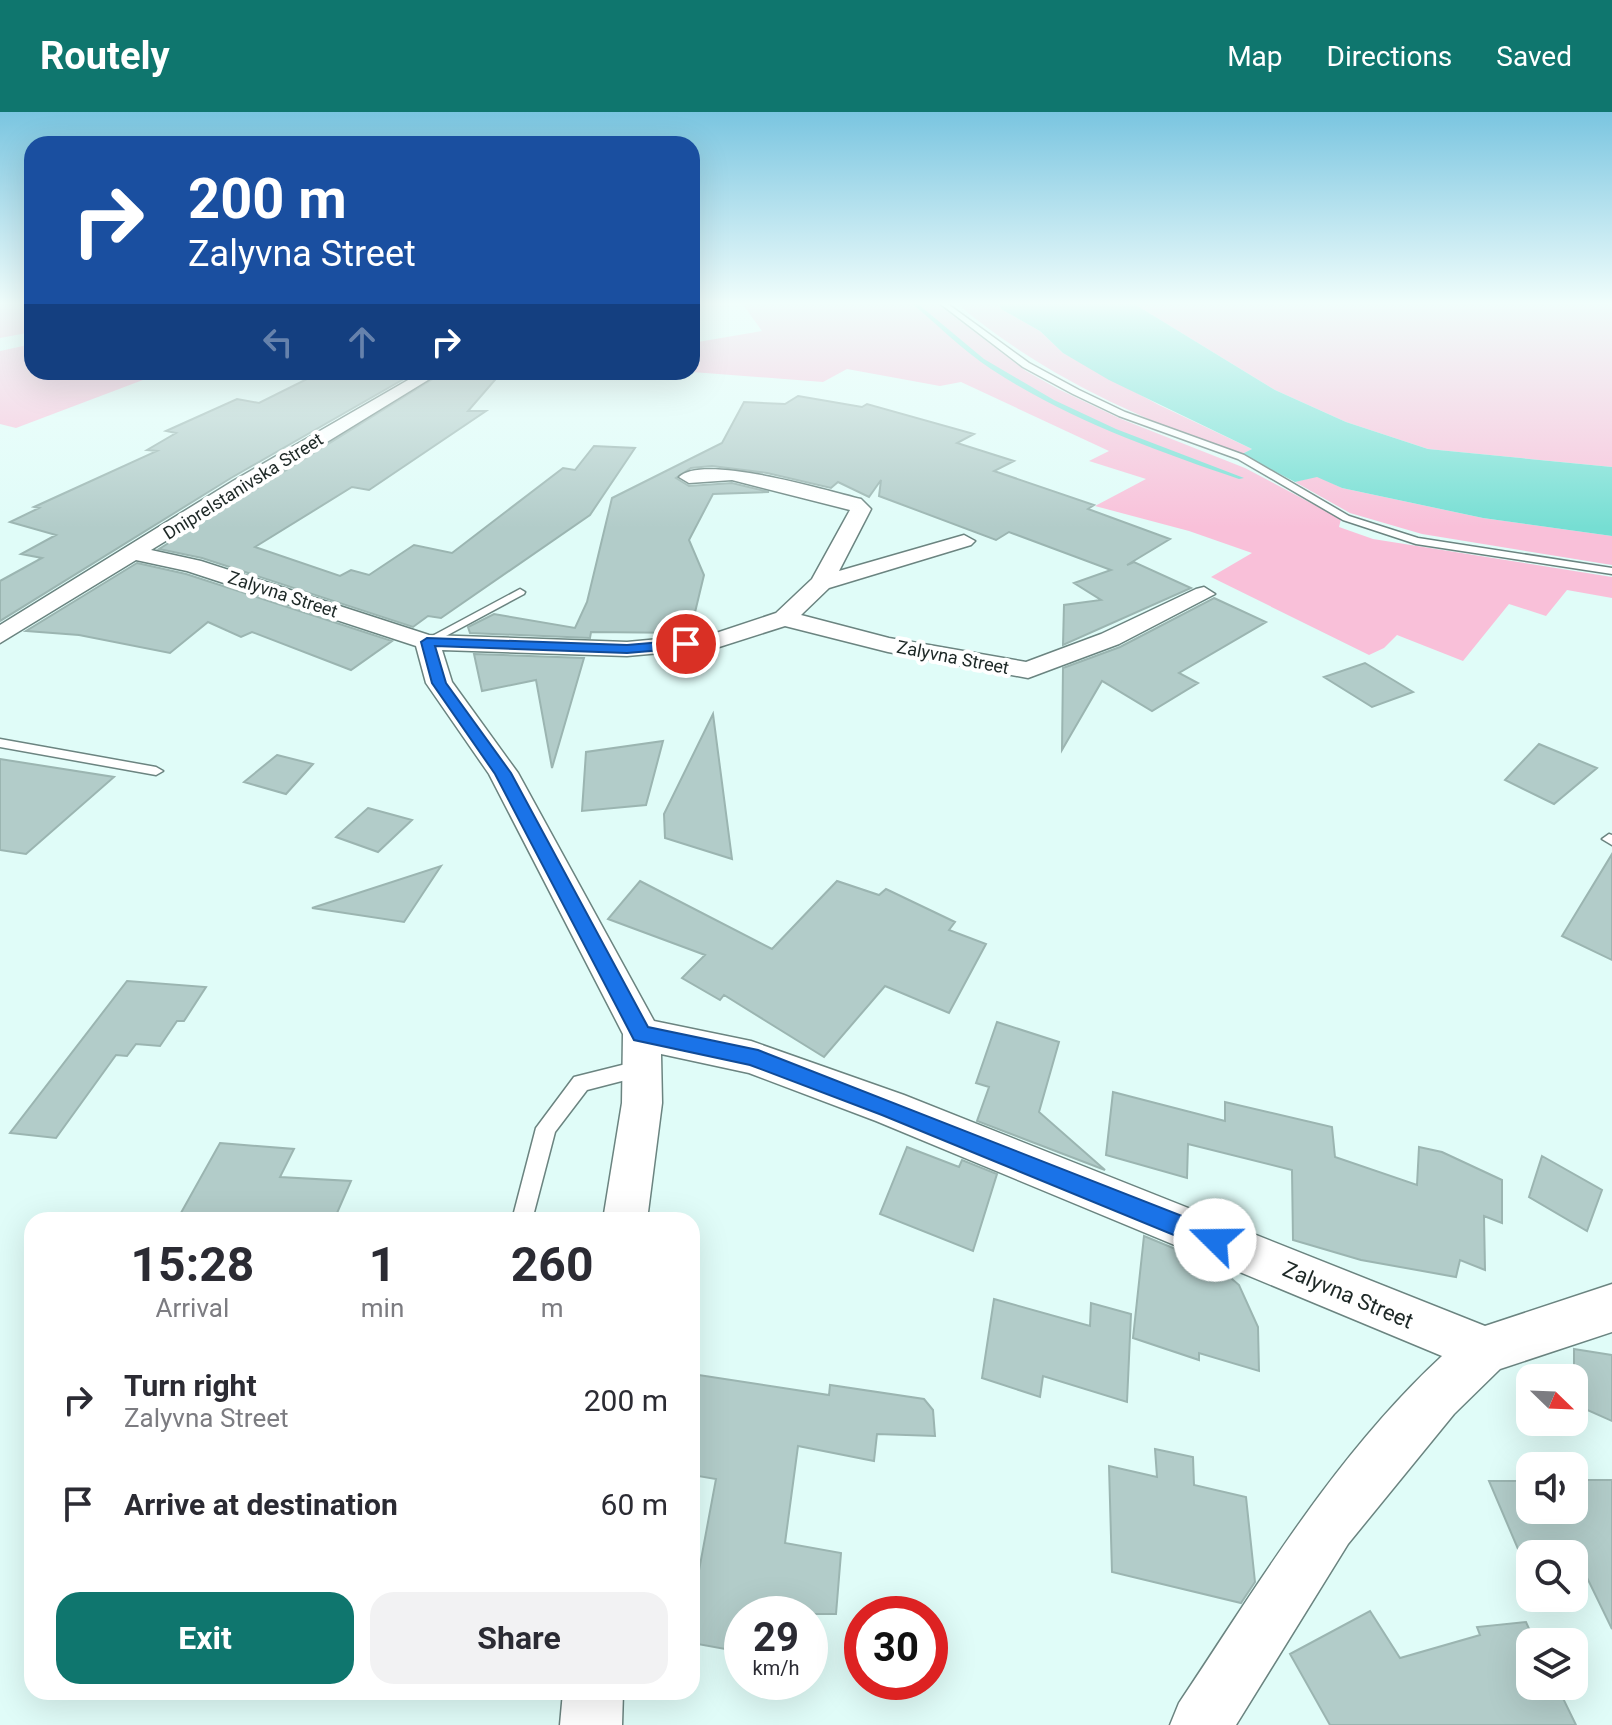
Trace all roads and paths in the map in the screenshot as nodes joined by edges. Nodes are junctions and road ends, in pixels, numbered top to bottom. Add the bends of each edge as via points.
1 (1049, 377) edge
2 (419, 380) edge
3 (689, 477) dead end
4 (964, 541) dead end
5 (136, 553) junction
6 (1612, 571) edge
7 (821, 583) junction
8 (520, 592) dead end
9 (1204, 594) dead end
10 (784, 618) junction
11 (0, 636) edge
12 (427, 642) junction
13 (0, 743) edge
14 (156, 771) dead end
15 (643, 1051) junction
16 (524, 1212) edge
17 (626, 1212) edge
18 (1612, 1308) edge
19 (1485, 1350) junction
20 (593, 1700) edge
21 (591, 1725) edge
22 (1201, 1725) edge

1 - 6 lane via 1122,414 1241,457 1346,518 1416,541
2 - 5 street, Dniprelstanivska Street
3 - 7 street, Zalyvna Street via 732,474 854,503 861,509
4 - 7 street, Zalyvna Street
5 - 11 street, Dniprelstanivska Street
5 - 12 street, Zalyvna Street via 193,566
7 - 10 street, Zalyvna Street
8 - 12 lane
9 - 10 street, Zalyvna Street via 1110,639 1028,670 888,645
10 - 12 street, Zalyvna Street via 716,641 627,649
12 - 15 street via 439,683 503,773
13 - 14 lane
15 - 16 lane via 581,1083 546,1128
15 - 17 street
15 - 19 street, Zalyvna Street via 751,1057
18 - 19 street
19 - 22 street via 1436,1396 1329,1525
20 - 21 street

